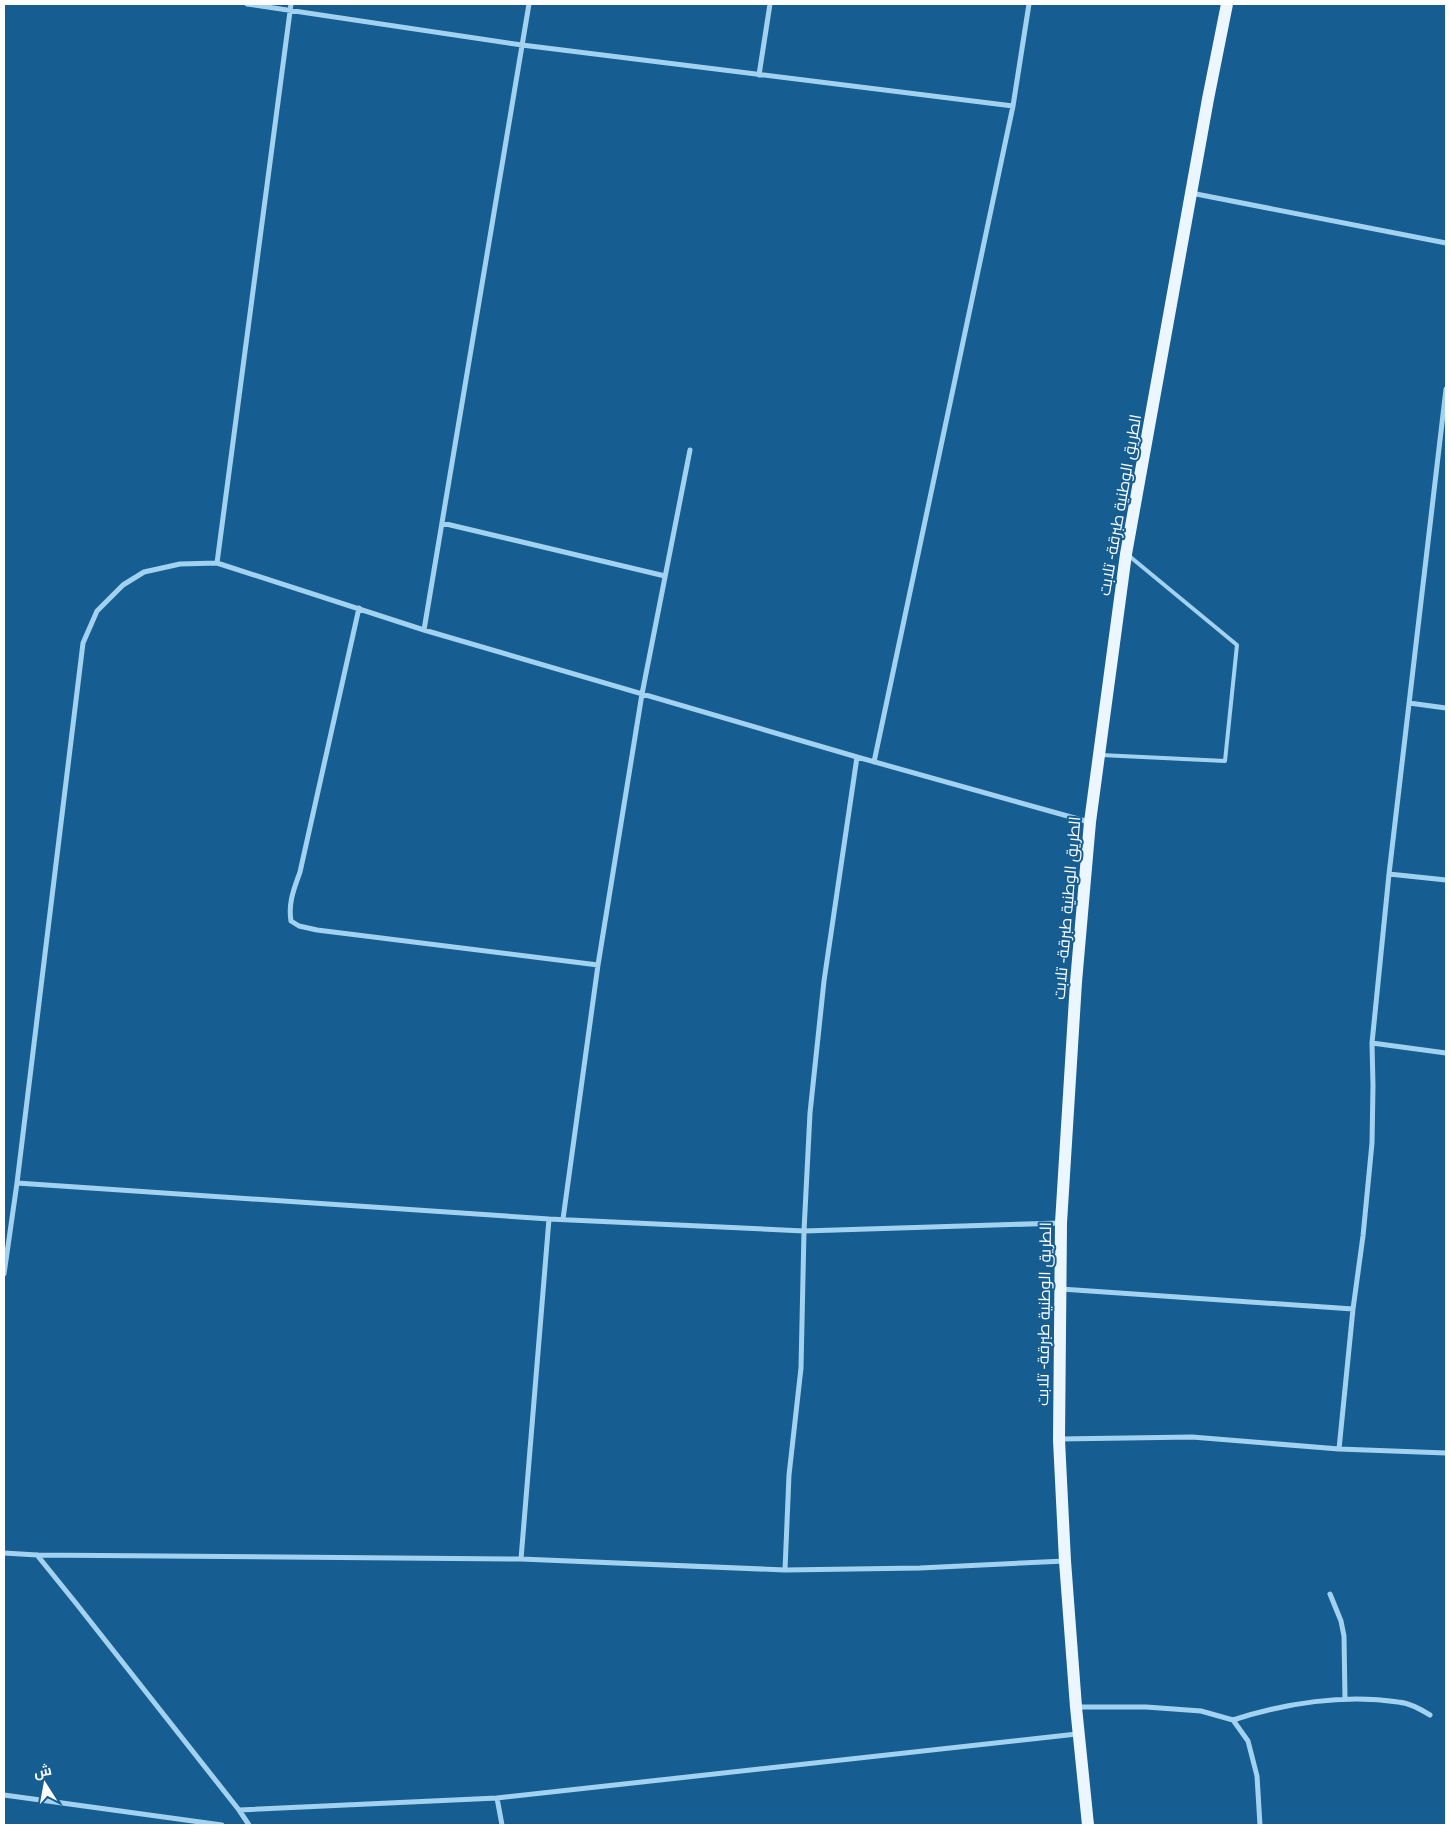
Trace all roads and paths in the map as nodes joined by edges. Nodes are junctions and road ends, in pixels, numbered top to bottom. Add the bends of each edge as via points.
1 (247, 4) edge
2 (291, 4) edge
3 (529, 4) edge
4 (770, 4) edge
5 (1029, 4) edge
6 (1227, 4) edge
7 (290, 11) junction
8 (522, 45) junction
9 (759, 75) junction
10 (1013, 106) junction
11 (1191, 193) junction
12 (1446, 243) edge
13 (1446, 389) edge
14 (690, 450) dead end
15 (442, 523) junction
16 (1126, 554) junction
17 (217, 564) junction
18 (665, 576) junction
19 (359, 608) junction
20 (424, 630) junction
21 (642, 694) junction
22 (1409, 703) junction
23 (1446, 708) edge
24 (1098, 755) junction
25 (858, 757) junction
26 (874, 762) junction
27 (1090, 822) junction
28 (1389, 874) junction
29 (1446, 880) edge
30 (598, 965) junction
31 (1372, 1043) junction
32 (1446, 1053) edge
33 (17, 1183) junction
34 (548, 1219) junction
35 (563, 1220) junction
36 (1061, 1223) junction
37 (804, 1231) junction
38 (4, 1274) edge
39 (1060, 1289) junction
40 (1352, 1309) junction
41 (1059, 1440) junction
42 (1339, 1449) junction
43 (1446, 1453) edge
44 (4, 1553) edge
45 (36, 1555) junction
46 (521, 1559) junction
47 (1065, 1560) junction
48 (785, 1570) junction
49 (1330, 1594) dead end
50 (1345, 1700) junction
51 (1076, 1707) junction
52 (1430, 1715) dead end
53 (1233, 1720) junction
54 (1079, 1734) junction
55 (4, 1795) edge
56 (497, 1798) junction
57 (239, 1810) junction
58 (222, 1825) edge
59 (248, 1825) edge
60 (502, 1825) edge
61 (1088, 1825) edge
62 (1260, 1825) edge

1 - 7 street
2 - 7 street
3 - 8 street
4 - 9 street
5 - 10 street
6 - 11 main road, الطريق الوطنية طبرقة - تلابت
7 - 8 street
7 - 17 street
8 - 9 street
8 - 15 street
9 - 10 street
10 - 26 street
11 - 12 street
11 - 16 main road, الطريق الوطنية طبرقة - تلابت
13 - 22 street
14 - 18 street
15 - 18 street
15 - 20 street
16 - 24 main road, الطريق الوطنية طبرقة - تلابت
16 - 24 lane via 1237,645 1225,761
17 - 19 street
17 - 33 street via 180,564 144,572 123,585 97,611 83,644
18 - 21 street
19 - 20 street
19 - 30 street via 300,872 290,900 291,921 318,930
20 - 21 street
21 - 25 street
21 - 30 street
22 - 23 street
22 - 28 street
24 - 27 main road, الطريق الوطنية طبرقة - تلابت
25 - 26 street
25 - 37 street via 823,990 810,1113
26 - 27 street
27 - 36 main road, الطريق الوطنية طبرقة - تلابت
28 - 29 street
28 - 31 street
30 - 35 street
31 - 32 street
31 - 40 street via 1372,1144
33 - 34 street
33 - 38 street
34 - 35 street
34 - 46 street
35 - 37 street
36 - 37 street
36 - 39 main road, الطريق الوطنية طبرقة - تلابت
37 - 48 street via 801,1368 789,1475
39 - 40 street
39 - 41 main road, الطريق الوطنية طبرقة - تلابت
40 - 42 street
41 - 42 street via 1192,1438
41 - 47 main road, الطريق الوطنية طبرقة - تلابت
42 - 43 street
44 - 45 street
45 - 46 street
45 - 57 street
46 - 48 street
47 - 48 street via 920,1568
47 - 51 main road, الطريق الوطنية طبرقة - تلابت
49 - 50 street via 1344,1636
50 - 52 street via 1400,1702
50 - 53 street via 1283,1706
51 - 53 street via 1201,1711
51 - 54 main road, الطريق الوطنية طبرقة - تلابت
53 - 62 street via 1248,1741 1257,1776
54 - 56 street
54 - 61 main road, الطريق الوطنية طبرقة - تلابت
55 - 58 street
56 - 57 street
56 - 60 street
57 - 59 street

